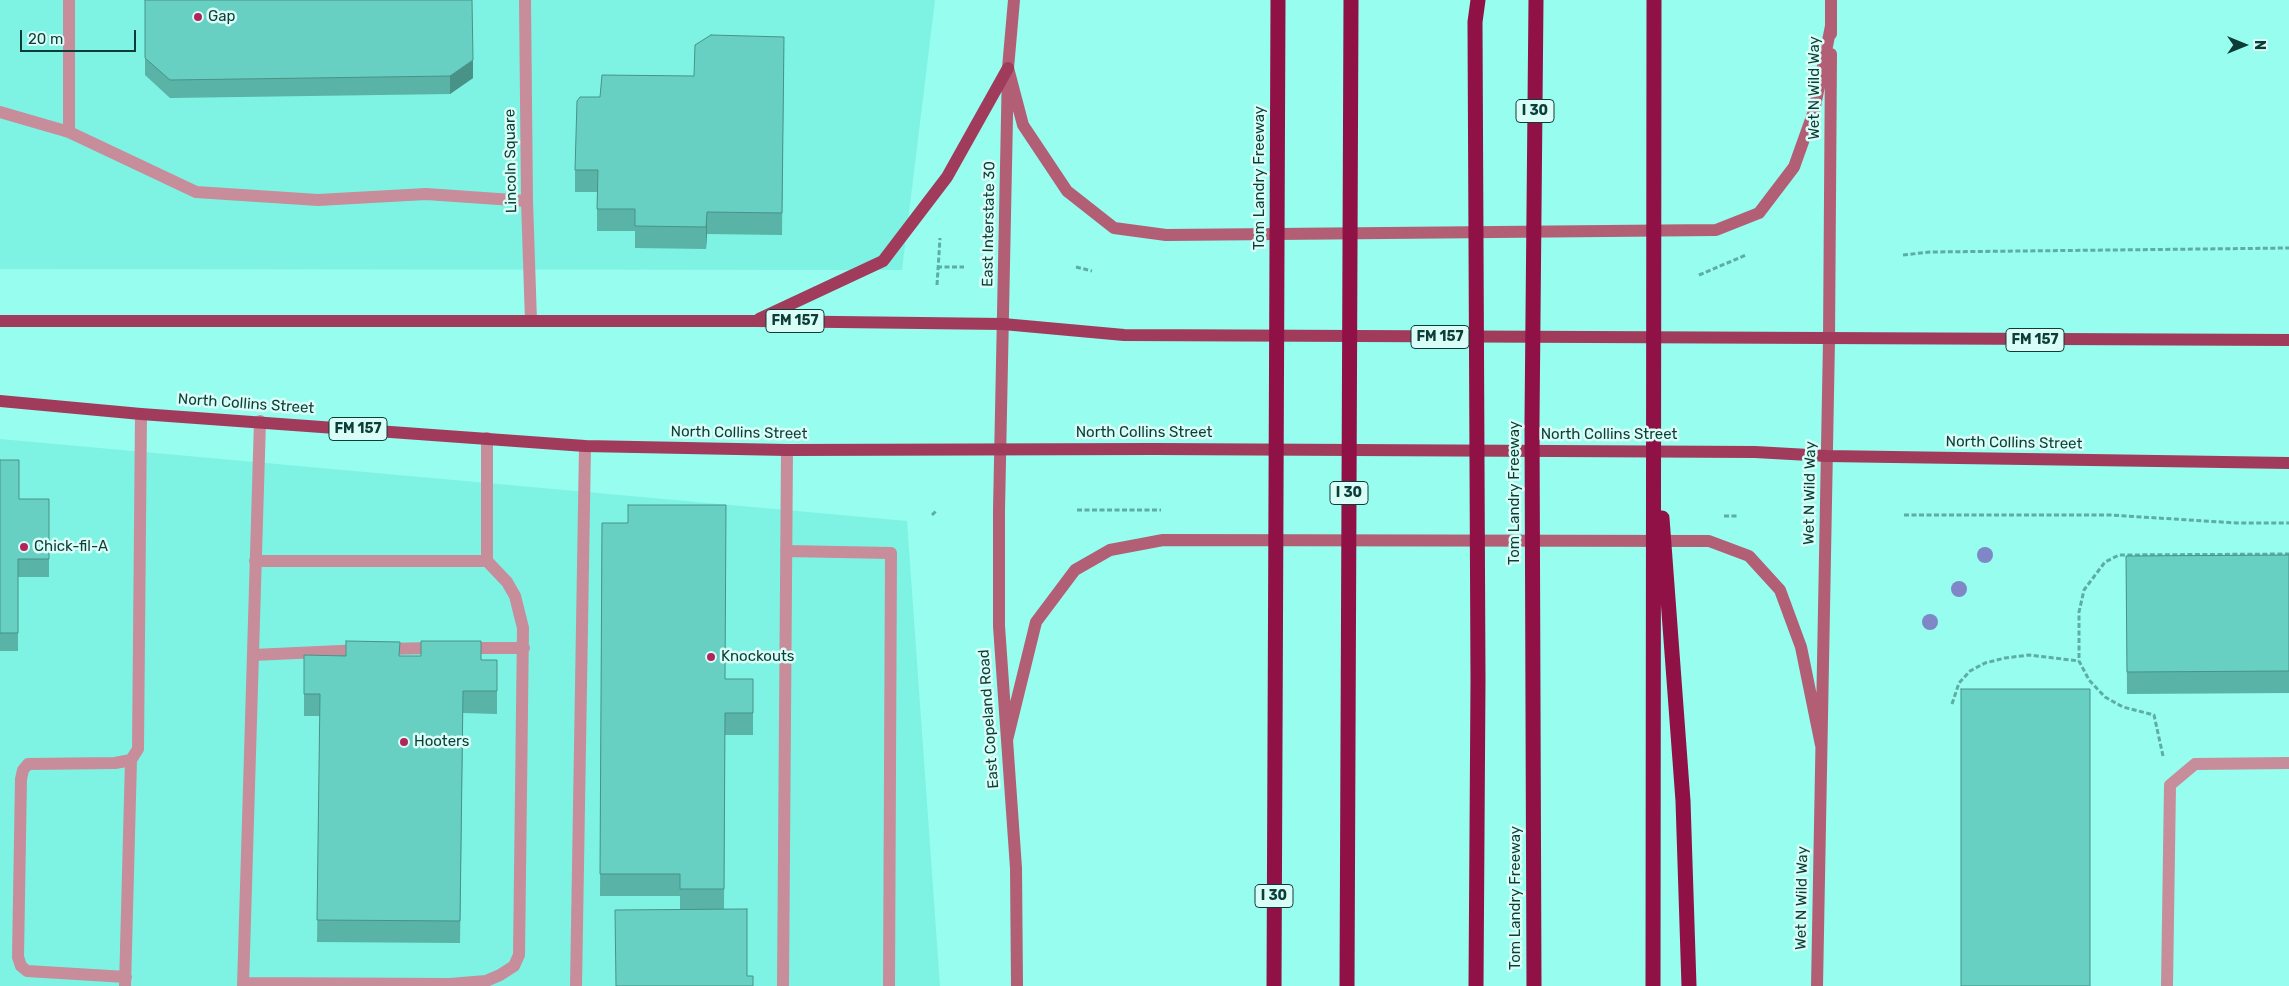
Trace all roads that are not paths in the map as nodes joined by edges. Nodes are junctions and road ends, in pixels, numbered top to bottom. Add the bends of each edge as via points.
1 (69, 0) edge
2 (525, 0) edge
3 (1014, 0) edge
4 (1278, 0) edge
5 (1351, 0) edge
6 (1478, 0) edge
7 (1536, 0) edge
8 (1654, 0) edge
9 (1831, 0) edge
10 (1831, 26) junction
11 (1008, 68) junction
12 (0, 112) edge
13 (69, 132) junction
14 (527, 201) junction
15 (756, 320) junction
16 (0, 321) edge
17 (531, 321) junction
18 (1003, 324) junction
19 (1829, 340) junction
20 (2289, 340) edge
21 (0, 401) edge
22 (1654, 406) junction
23 (141, 414) junction
24 (260, 421) junction
25 (487, 438) junction
26 (585, 446) junction
27 (1000, 449) junction
28 (787, 450) junction
29 (1827, 456) junction
30 (2289, 463) edge
31 (786, 551) junction
32 (255, 561) junction
33 (487, 561) junction
34 (524, 648) junction
35 (253, 656) junction
36 (1006, 740) junction
37 (1821, 745) junction
38 (131, 760) junction
39 (2289, 764) edge
40 (1275, 806) junction
41 (126, 981) edge
42 (243, 985) edge
43 (576, 986) edge
44 (783, 986) edge
45 (889, 986) edge
46 (1017, 986) edge
47 (1264, 986) edge
48 (1274, 986) edge
49 (1347, 986) edge
50 (1476, 986) edge
51 (1534, 986) edge
52 (1653, 986) edge
53 (1689, 986) edge
54 (1817, 986) edge
55 (2167, 986) edge

1 - 13 street
2 - 14 street, Lincoln Square
3 - 11 main road, East Interstate 30
4 - 40 highway, Tom Landry Freeway / I 30
5 - 49 highway, I 30
6 - 50 highway via 1475,22
7 - 51 highway, Tom Landry Freeway / I 30 via 1532,422
8 - 22 highway
9 - 10 main road, Wet N Wild Way
10 - 11 main road via 1814,111 1794,167 1759,213 1716,230 1166,235 1114,228 1067,191 1023,125
10 - 19 main road, Wet N Wild Way
11 - 15 main road via 947,177 883,261
11 - 18 main road, East Interstate 30
12 - 13 street
13 - 14 street via 196,192 318,200 426,194
14 - 17 street, Lincoln Square
15 - 17 main road, FM 157
15 - 18 main road, FM 157
16 - 17 main road, FM 157
18 - 19 main road, FM 157 via 1124,335
18 - 27 main road, East Interstate 30
19 - 20 main road, FM 157
19 - 29 main road, Wet N Wild Way
21 - 23 main road, North Collins Street / FM 157
22 - 52 highway
22 - 53 highway via 1683,801
23 - 24 main road, North Collins Street / FM 157
23 - 38 street via 138,749
24 - 25 main road, North Collins Street / FM 157
24 - 32 street
25 - 26 main road, North Collins Street / FM 157
25 - 33 street
26 - 28 main road, North Collins Street / FM 157
26 - 43 street
27 - 28 main road, North Collins Street / FM 157
27 - 29 main road, North Collins Street / FM 157 via 1755,452
27 - 36 main road, East Copeland Road via 999,626
28 - 31 street
29 - 30 main road, North Collins Street / FM 157
29 - 37 main road, Wet N Wild Way
31 - 44 street
31 - 45 street via 891,553
32 - 33 street
32 - 35 street
33 - 34 street via 515,596
34 - 35 street via 341,650
34 - 42 street via 519,955 514,966 486,981 450,984
35 - 42 street
36 - 37 main road via 1036,622 1075,570 1110,550 1163,540 1709,541 1749,556 1780,590 1801,647
36 - 46 main road, East Copeland Road via 1016,868
37 - 54 main road, Wet N Wild Way
38 - 41 street
38 - 41 street via 28,764 23,770 21,789 18,957 21,966 27,971
39 - 55 street via 2195,764 2170,785
40 - 47 highway
40 - 48 highway, Tom Landry Freeway / I 30

